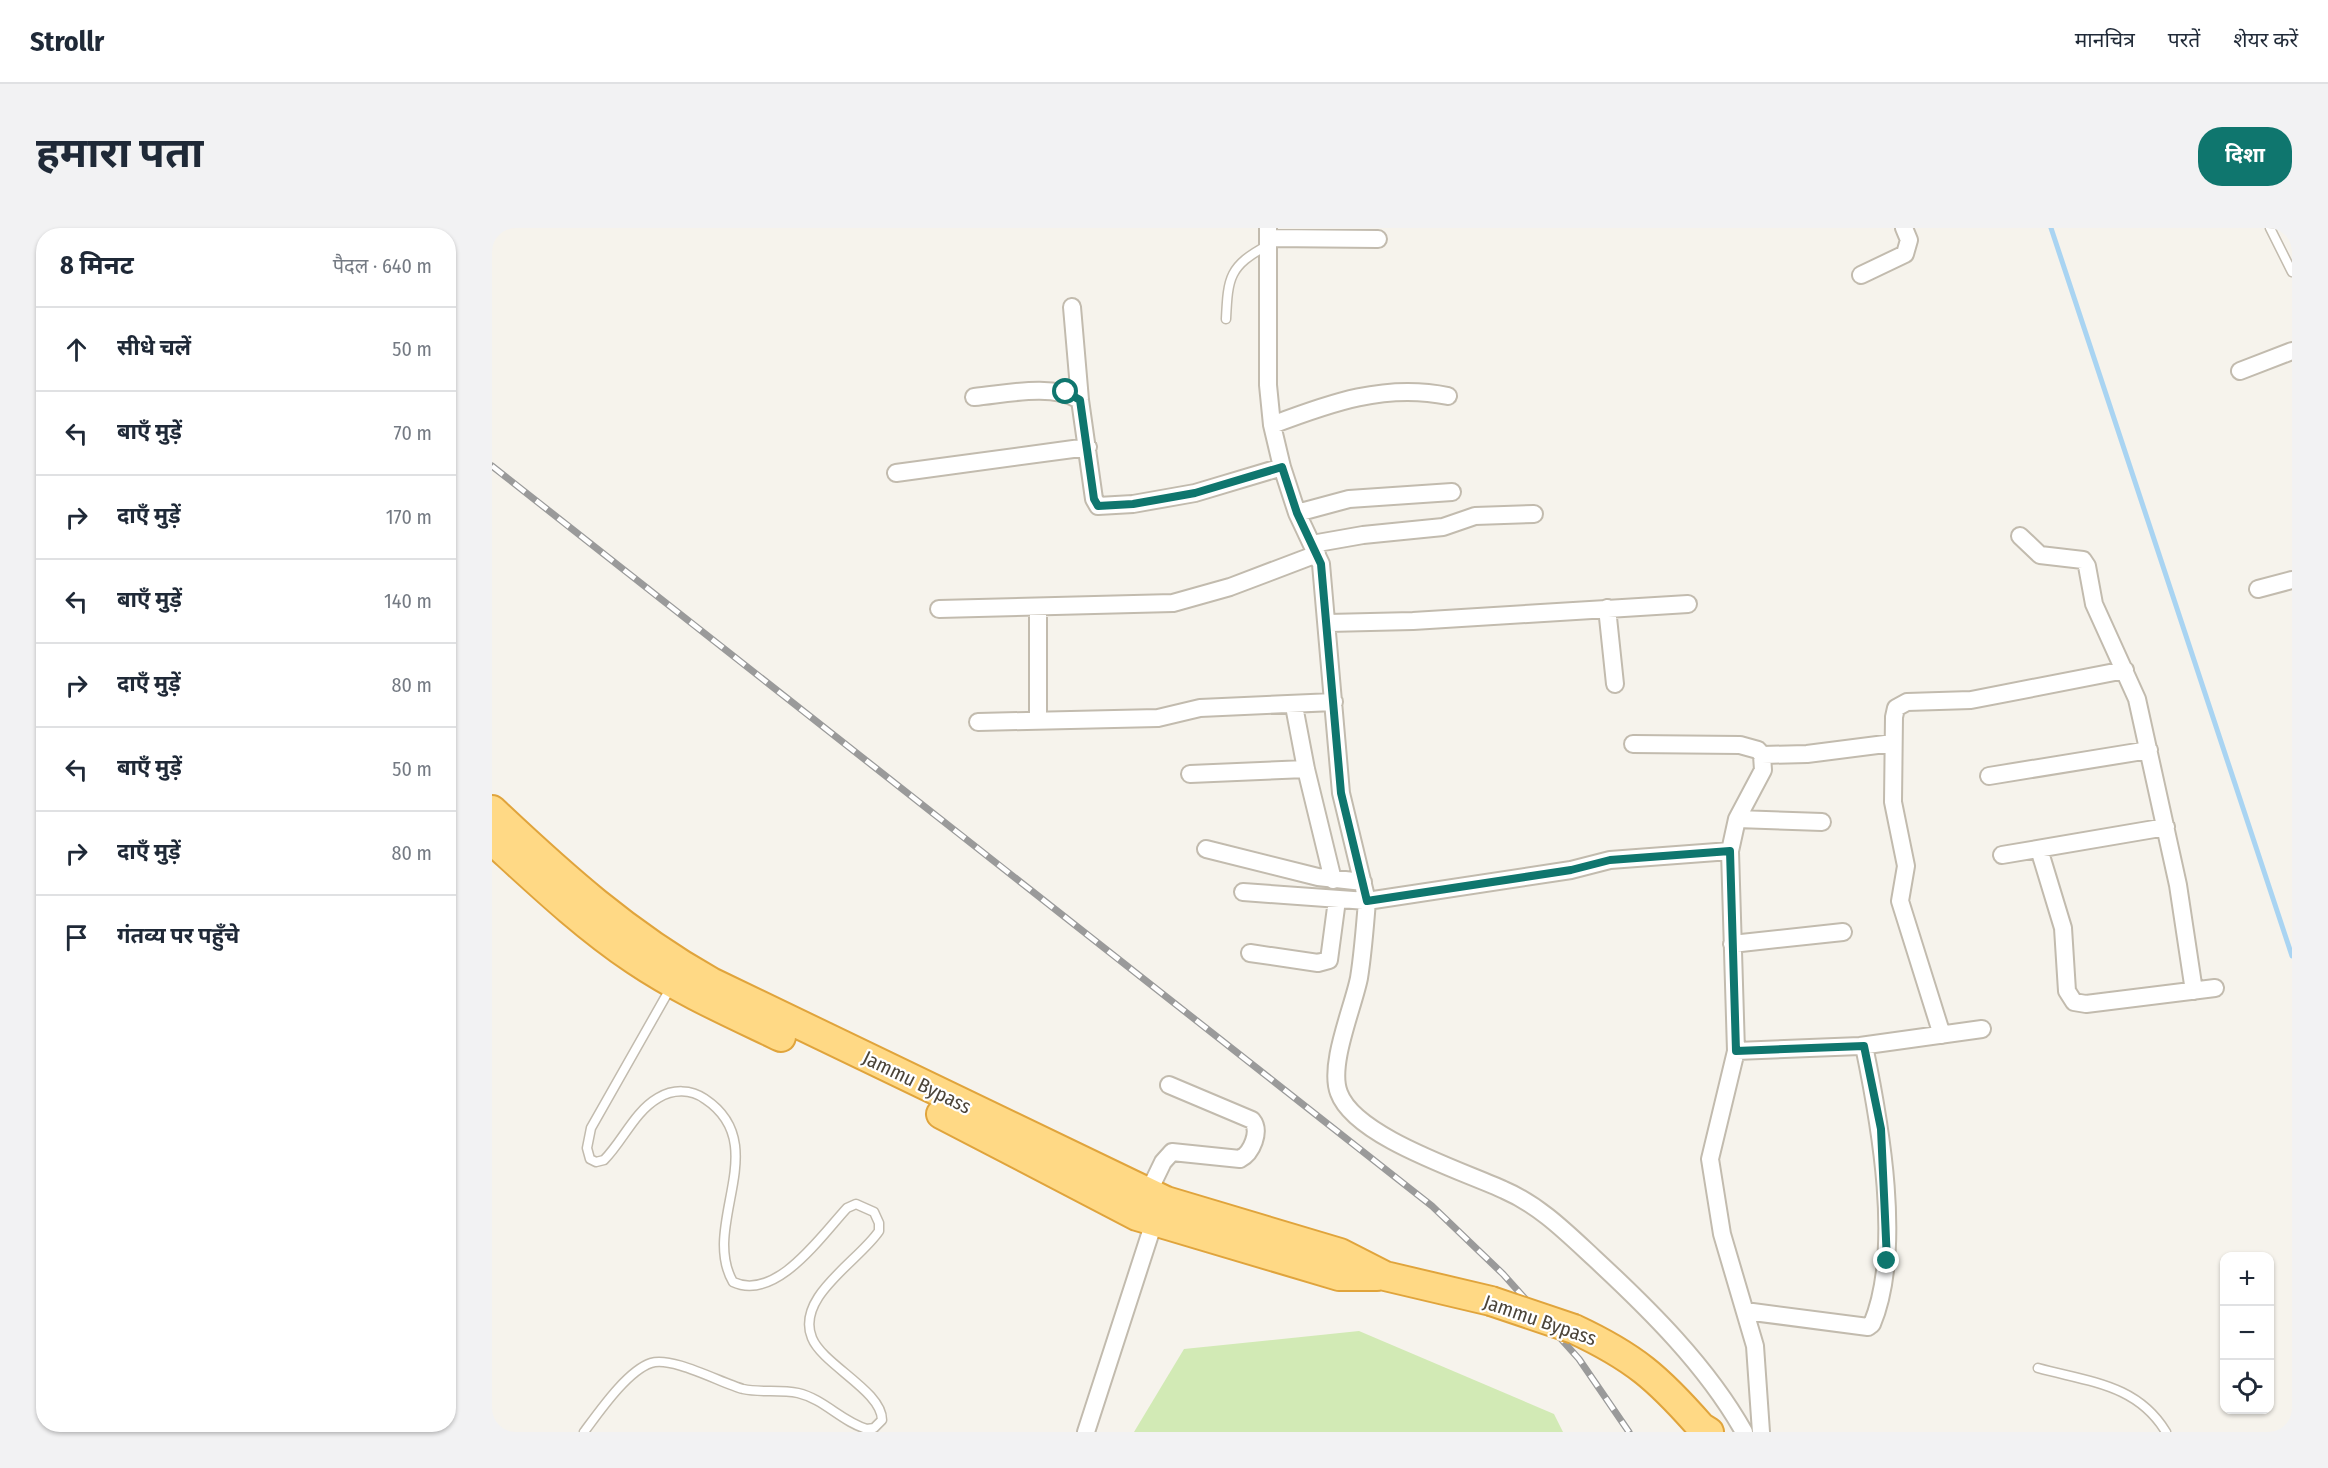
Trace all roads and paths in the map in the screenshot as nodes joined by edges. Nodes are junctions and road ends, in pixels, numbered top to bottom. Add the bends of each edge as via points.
1 (1904, 228) edge
2 (2270, 228) edge
3 (1268, 237) edge
4 (1378, 239) dead end
5 (2292, 272) edge
6 (1861, 275) dead end
7 (1072, 307) dead end
8 (1226, 320) dead end
9 (2292, 351) edge
10 (2240, 371) dead end
11 (1448, 396) dead end
12 (974, 397) dead end
13 (1080, 400) junction
14 (1272, 425) junction
15 (1088, 447) junction
16 (1276, 469) junction
17 (896, 473) dead end
18 (1452, 492) dead end
19 (1297, 513) junction
20 (1534, 514) dead end
21 (2020, 536) dead end
22 (1309, 553) junction
23 (2292, 580) edge
24 (2258, 589) dead end
25 (1688, 604) dead end
26 (1038, 607) junction
27 (1607, 608) junction
28 (939, 609) dead end
29 (1328, 622) junction
30 (2125, 670) junction
31 (1615, 684) dead end
32 (1312, 704) junction
33 (1038, 720) junction
34 (978, 722) dead end
35 (1893, 743) junction
36 (1633, 744) dead end
37 (2149, 750) junction
38 (1762, 755) junction
39 (1306, 769) junction
40 (1190, 774) dead end
41 (1989, 776) dead end
42 (492, 810) edge
43 (1737, 819) junction
44 (1822, 822) dead end
45 (2166, 827) junction
46 (492, 840) edge
47 (1206, 849) dead end
48 (2039, 849) junction
49 (1730, 851) junction
50 (2002, 855) dead end
51 (1346, 881) junction
52 (1243, 892) dead end
53 (1351, 901) junction
54 (1843, 932) dead end
55 (1732, 944) junction
56 (1250, 952) dead end
57 (678, 975) junction
58 (2215, 988) dead end
59 (2194, 991) junction
60 (1982, 1029) dead end
61 (1942, 1035) junction
62 (1864, 1046) junction
63 (1736, 1051) junction
64 (1169, 1085) dead end
65 (1148, 1193) junction
66 (1154, 1222) junction
67 (1385, 1276) junction
68 (1745, 1311) junction
69 (2038, 1368) dead end
70 (1704, 1430) edge
71 (585, 1432) edge
72 (1086, 1432) edge
73 (1744, 1432) edge
74 (1761, 1432) edge
75 (2166, 1432) edge

1 - 6 street via 1909,240 1905,254
2 - 5 lane
3 - 4 street
3 - 8 lane via 1233,271
3 - 14 street via 1268,385
7 - 13 street
9 - 10 street
11 - 14 street via 1409,390 1378,393 1339,401
12 - 13 street via 1053,391 1066,392
13 - 15 street
14 - 16 street
15 - 16 street via 1094,499 1103,507 1195,493
15 - 17 street
16 - 19 street
18 - 19 street via 1349,499
19 - 22 street
20 - 22 street via 1474,516 1443,526 1363,535
21 - 30 street via 2040,555 2083,560 2094,604
22 - 26 street via 1259,577 1173,603
22 - 29 street via 1323,577
23 - 24 street
25 - 27 street
26 - 28 street
26 - 33 street
27 - 29 street via 1413,621
27 - 31 street
29 - 32 street
30 - 35 street via 1971,700 1902,703 1894,711
30 - 37 street via 2137,699
32 - 33 street via 1200,708 1158,718
32 - 39 street
32 - 51 street via 1341,793
33 - 34 street
35 - 38 street via 1807,754
35 - 61 street via 1893,802 1906,866 1900,901
36 - 38 street via 1740,745 1752,747
37 - 41 street
37 - 45 street
38 - 43 street via 1763,770
39 - 40 street
39 - 51 street
42 - 57 highway, Jammu Bypass
43 - 44 street
43 - 49 street
45 - 48 street
45 - 59 street
46 - 57 highway, Jammu Bypass via 579,919 635,960
47 - 51 street
48 - 50 street
48 - 59 street via 2063,928 2067,991 2074,1002 2086,1004
49 - 53 street via 1610,860 1571,870
49 - 55 street
51 - 53 street
52 - 53 street
53 - 56 street via 1329,960 1318,963
53 - 73 street via 1358,979 1337,1068 1338,1093 1344,1103 1394,1143 1531,1203 1628,1290 1715,1386
54 - 55 street
55 - 63 street
57 - 65 highway, Jammu Bypass
57 - 66 highway, Jammu Bypass via 701,999 909,1097 1115,1207
57 - 71 lane via 591,1128 586,1148 590,1159 604,1160 645,1108 670,1092 700,1096 717,1107 734,1139 736,1153 725,1261 733,1282 743,1287 754,1288 777,1278 847,1208 856,1204 874,1212 879,1231 830,1282 817,1299 809,1320 815,1344 878,1406 882,1420 867,1429 797,1393 745,1389 657,1362 644,1367 622,1386
58 - 59 street
60 - 61 street
61 - 62 street
62 - 63 street
62 - 68 street via 1881,1129 1887,1251 1872,1324 1868,1327
63 - 68 street via 1710,1159 1722,1234
64 - 65 street via 1252,1120 1256,1136 1240,1159 1172,1152
65 - 67 highway, Jammu Bypass via 1340,1254
66 - 67 highway, Jammu Bypass via 1339,1276
66 - 72 street
67 - 70 highway, Jammu Bypass, bridge via 1491,1301 1611,1346 1640,1364
68 - 74 street via 1755,1346
69 - 75 lane via 2125,1392 2142,1402

